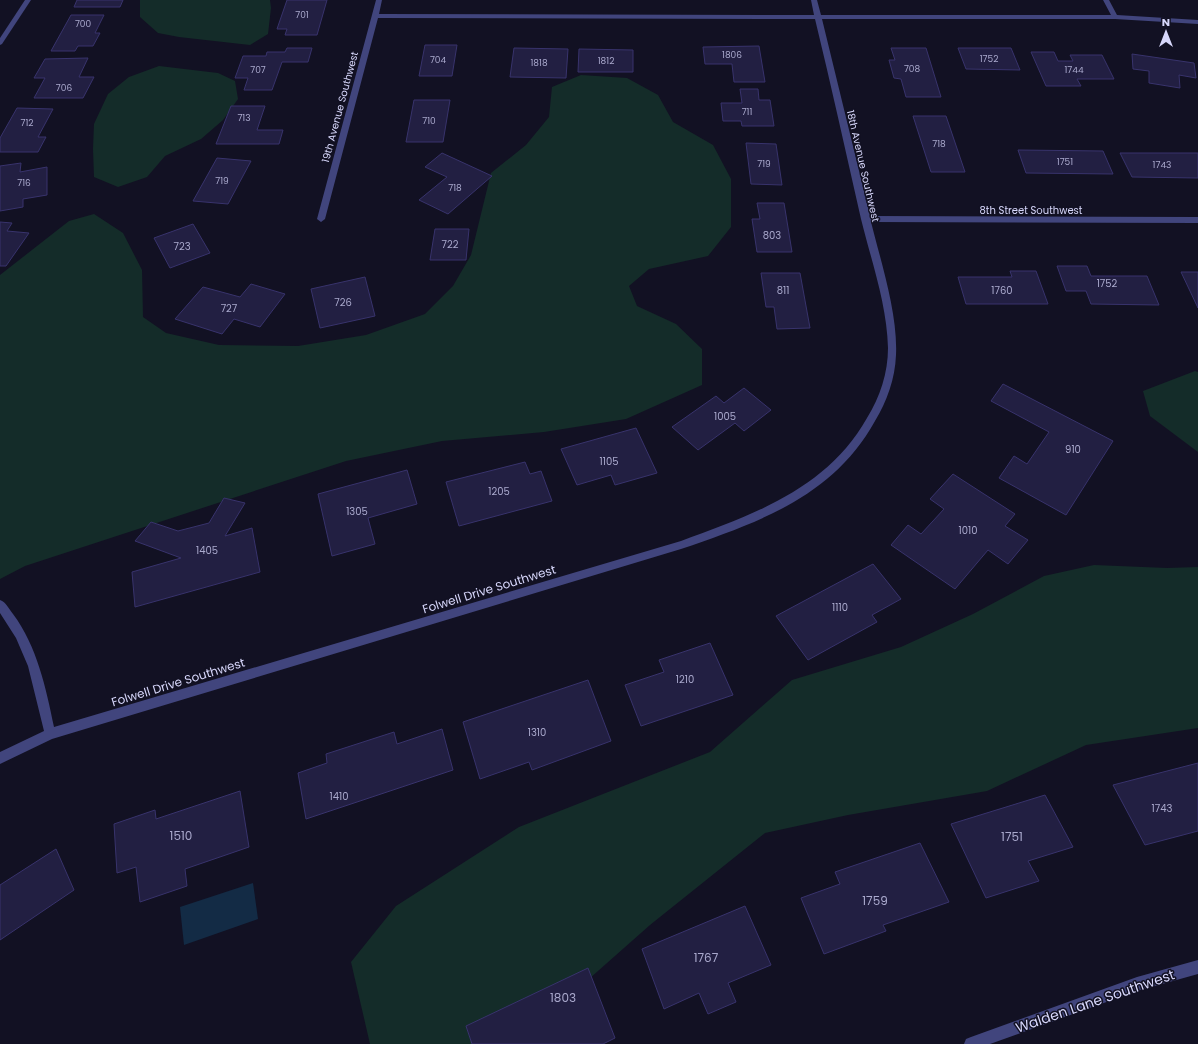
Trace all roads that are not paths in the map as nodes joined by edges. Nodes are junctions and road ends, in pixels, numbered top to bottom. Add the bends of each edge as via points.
1 (28, 0) edge
2 (379, 0) edge
3 (814, 0) edge
4 (1106, 0) edge
5 (374, 16) junction
6 (1116, 17) junction
7 (819, 18) junction
8 (1198, 22) edge
9 (0, 43) edge
10 (321, 219) dead end
11 (865, 219) junction
12 (1198, 220) edge
13 (891, 337) joint
14 (0, 605) edge
15 (50, 734) junction
16 (0, 758) edge
17 (1198, 967) edge
18 (971, 1044) edge

1 - 9 street
2 - 5 street, 19th Avenue Southwest
3 - 7 street, 18th Avenue Southwest
4 - 6 street
5 - 7 street
5 - 10 street, 19th Avenue Southwest
6 - 7 street
6 - 8 street
7 - 11 street, 18th Avenue Southwest
11 - 12 street, 8th Street Southwest
11 - 13 street, 18th Avenue Southwest
13 - 15 street, Folwell Drive Southwest via 889,379 875,414 856,444 829,474 789,501 756,518 681,544
14 - 15 street via 20,632 34,665
15 - 16 street, Folwell Drive Southwest
17 - 18 street, Walden Lane Southwest via 1137,984

